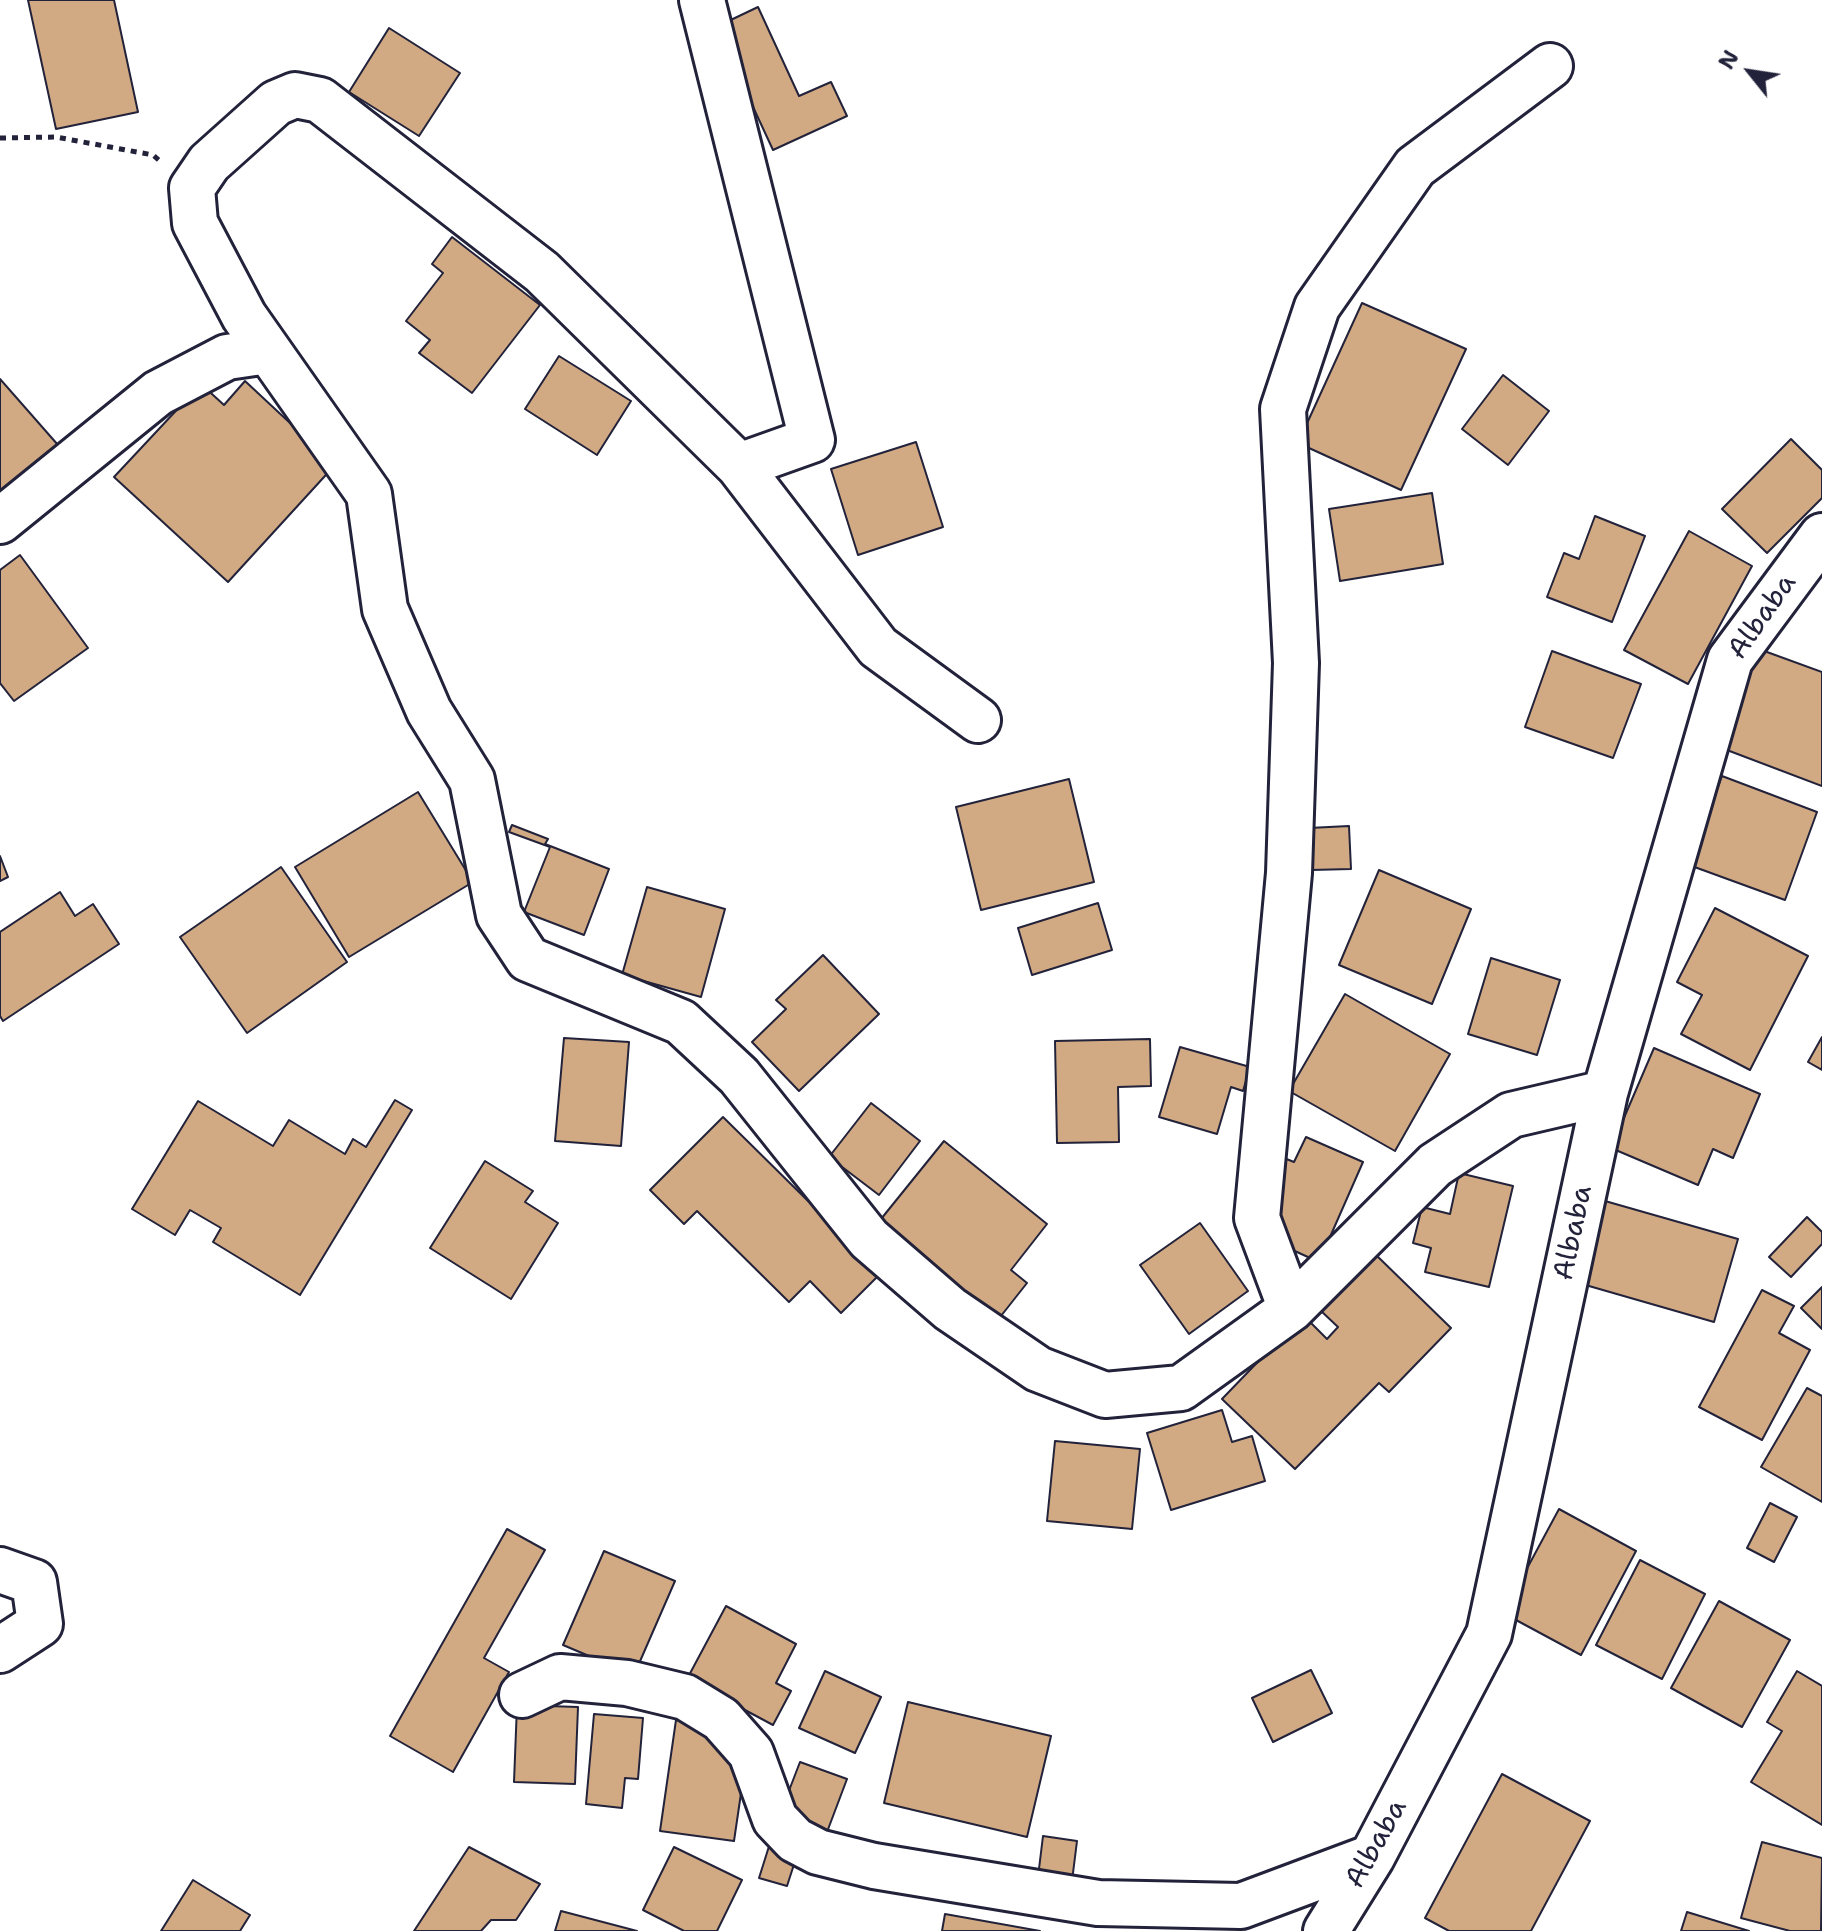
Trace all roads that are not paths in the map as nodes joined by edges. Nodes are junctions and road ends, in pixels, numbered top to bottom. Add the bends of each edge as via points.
1 (702, 0) edge
2 (1550, 66) dead end
3 (268, 351) junction
4 (739, 466) junction
5 (0, 521) edge
6 (1822, 536) edge
7 (978, 720) dead end
8 (1605, 1093) junction
9 (1291, 1309) junction
10 (0, 1570) edge
11 (0, 1650) edge
12 (522, 1695) dead end
13 (1372, 1857) junction
14 (1095, 1917) edge
15 (1326, 1931) edge

1 - 4 street via 812,440
2 - 9 street via 1415,167 1317,307 1283,409 1296,663 1289,873 1257,1218
3 - 4 street via 195,223 192,188 209,163 276,103 295,95 320,100 542,272
3 - 5 street via 227,357 158,393
3 - 9 street via 369,494 385,609 429,711 472,780 499,915 528,959 681,1022 739,1076 869,1239 950,1309 1038,1369 1105,1395 1181,1388
4 - 7 street via 878,647
6 - 8 street, Albaba via 1730,660
8 - 9 street via 1511,1115 1435,1165
8 - 13 street, Albaba via 1489,1634
10 - 11 street via 34,1582 40,1624
12 - 14 street via 560,1677 627,1683 685,1697 721,1719 751,1753 775,1819 795,1840 818,1852
13 - 14 street via 1241,1906
13 - 15 street, Albaba

